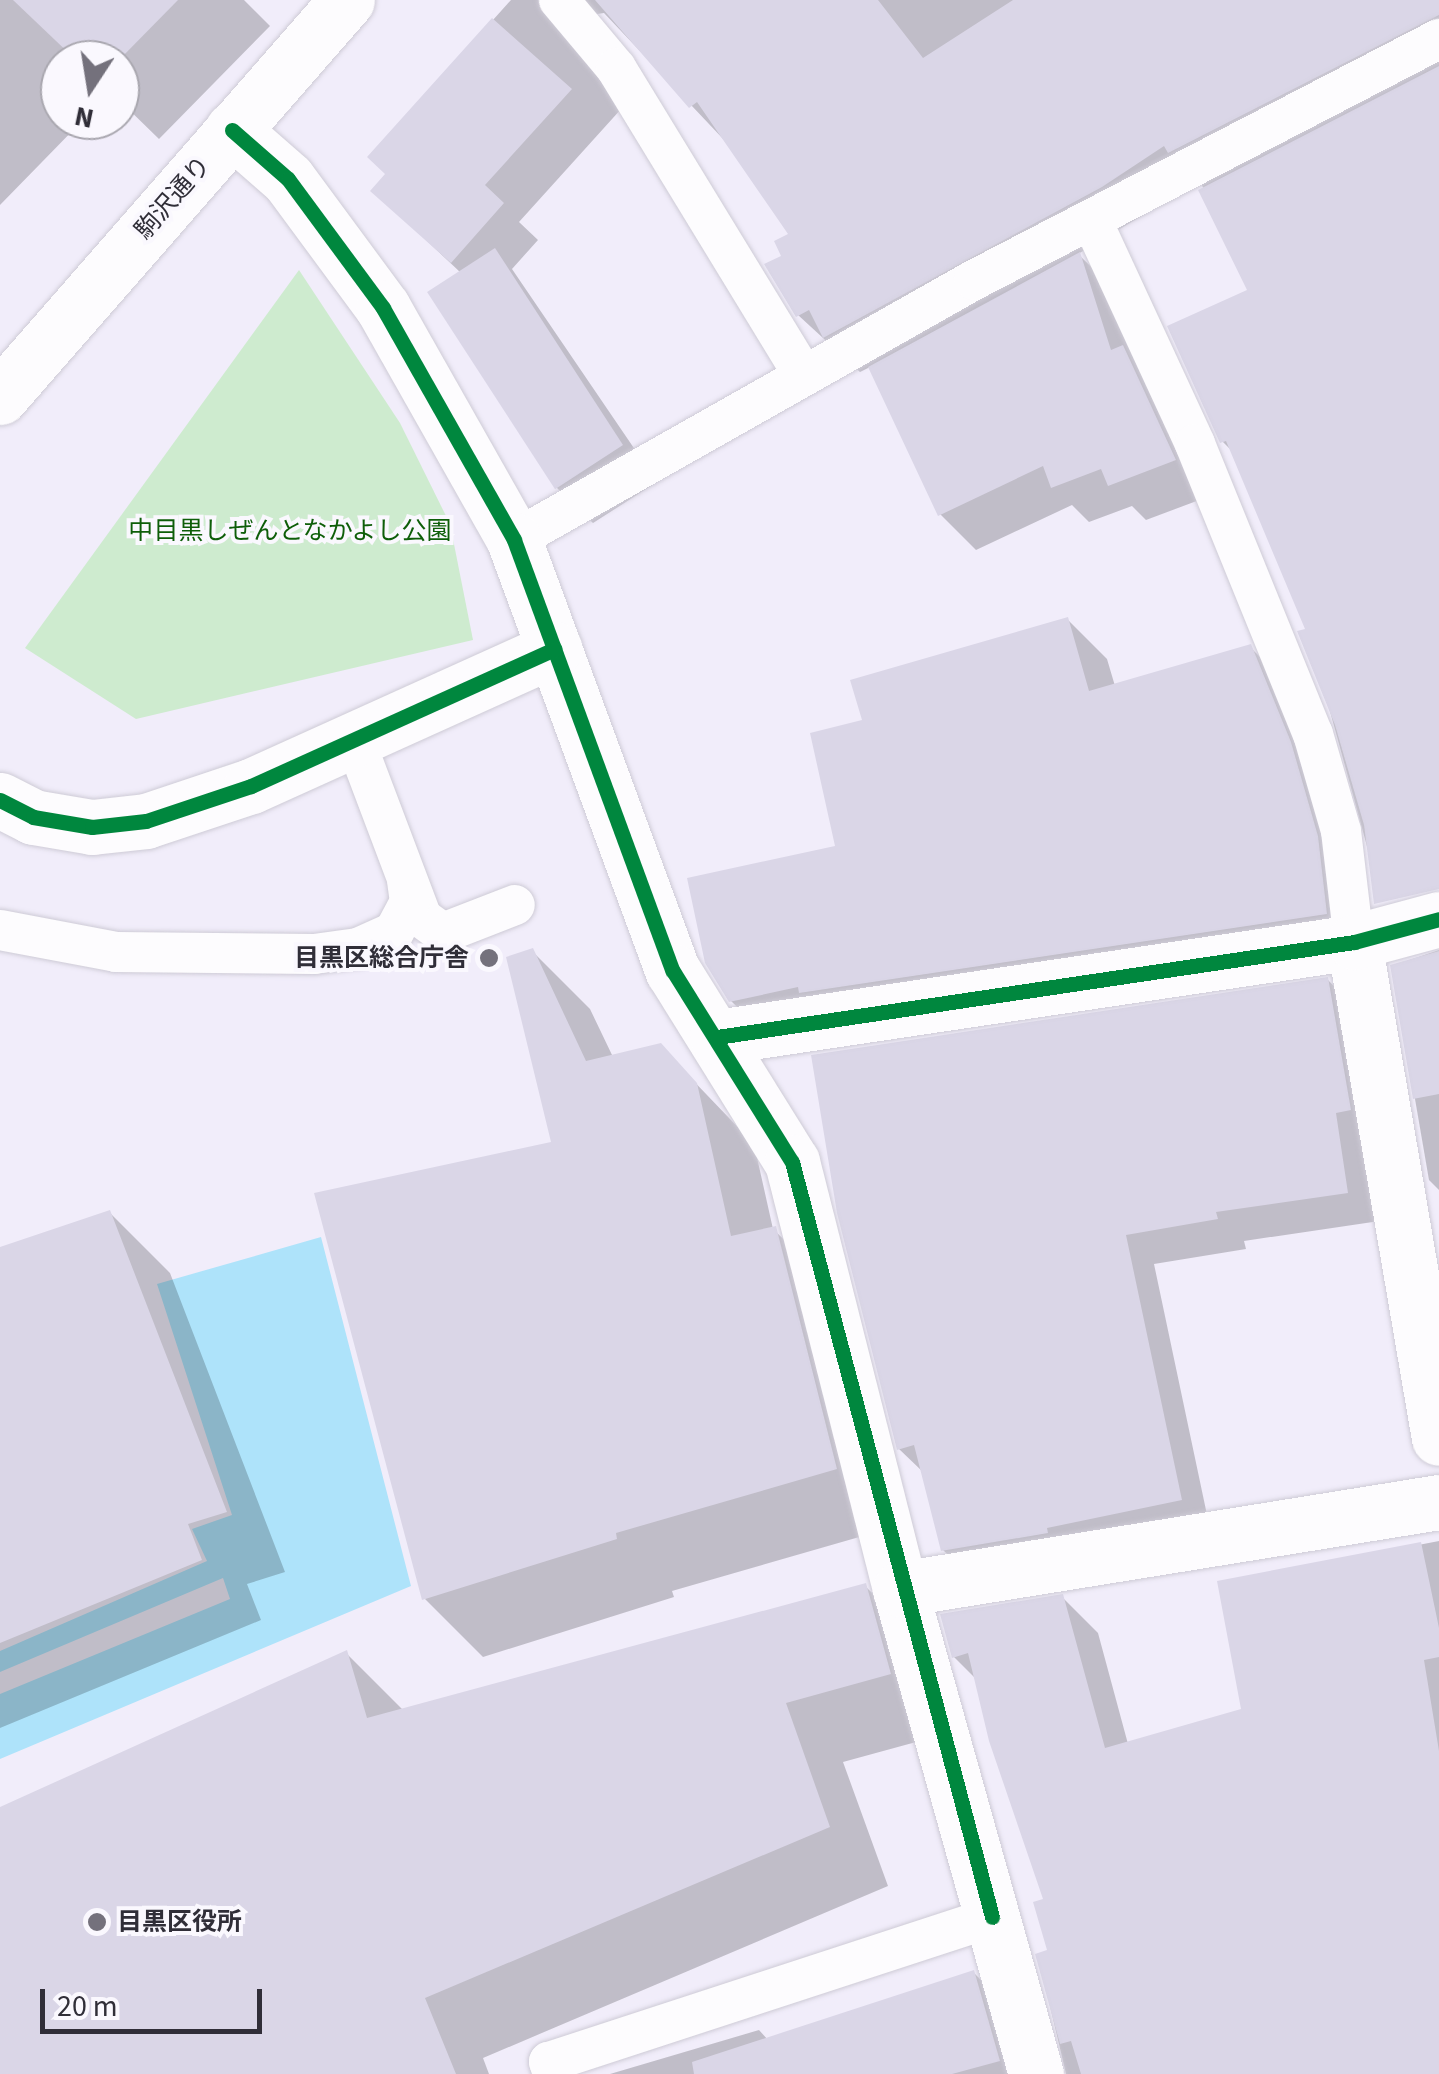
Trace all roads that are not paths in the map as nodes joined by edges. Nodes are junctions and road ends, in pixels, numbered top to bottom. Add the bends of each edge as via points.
1 (347, 0) edge
2 (559, 0) edge
3 (1439, 39) edge
4 (232, 130) junction
5 (1093, 223) junction
6 (803, 374) junction
7 (0, 397) edge
8 (514, 540) junction
9 (556, 649) junction
10 (354, 738) junction
11 (0, 800) edge
12 (407, 881) junction
13 (516, 905) dead end
14 (1439, 919) edge
15 (0, 930) edge
16 (1354, 942) junction
17 (717, 1037) junction
18 (1439, 1438) edge
19 (1439, 1502) edge
20 (900, 1589) junction
21 (992, 1917) junction
22 (553, 2074) edge
23 (1036, 2074) edge

1 - 4 street, 駒沢通り
2 - 6 lane via 616,68
3 - 5 lane
4 - 7 street, 駒沢通り
4 - 8 street via 288,179 383,308
5 - 6 lane
5 - 16 lane via 1195,444 1313,734 1340,831
6 - 8 lane
8 - 9 street
9 - 10 street
9 - 17 street via 674,970
10 - 11 street via 251,786 146,820 92,827 34,817
10 - 12 lane
12 - 13 lane via 422,918 443,933
12 - 15 lane via 410,902 394,932 358,948 314,954 116,952
14 - 16 street
16 - 17 street
16 - 18 street
17 - 20 street via 792,1162
19 - 20 street
20 - 21 street
21 - 22 lane via 549,2062
21 - 23 street

